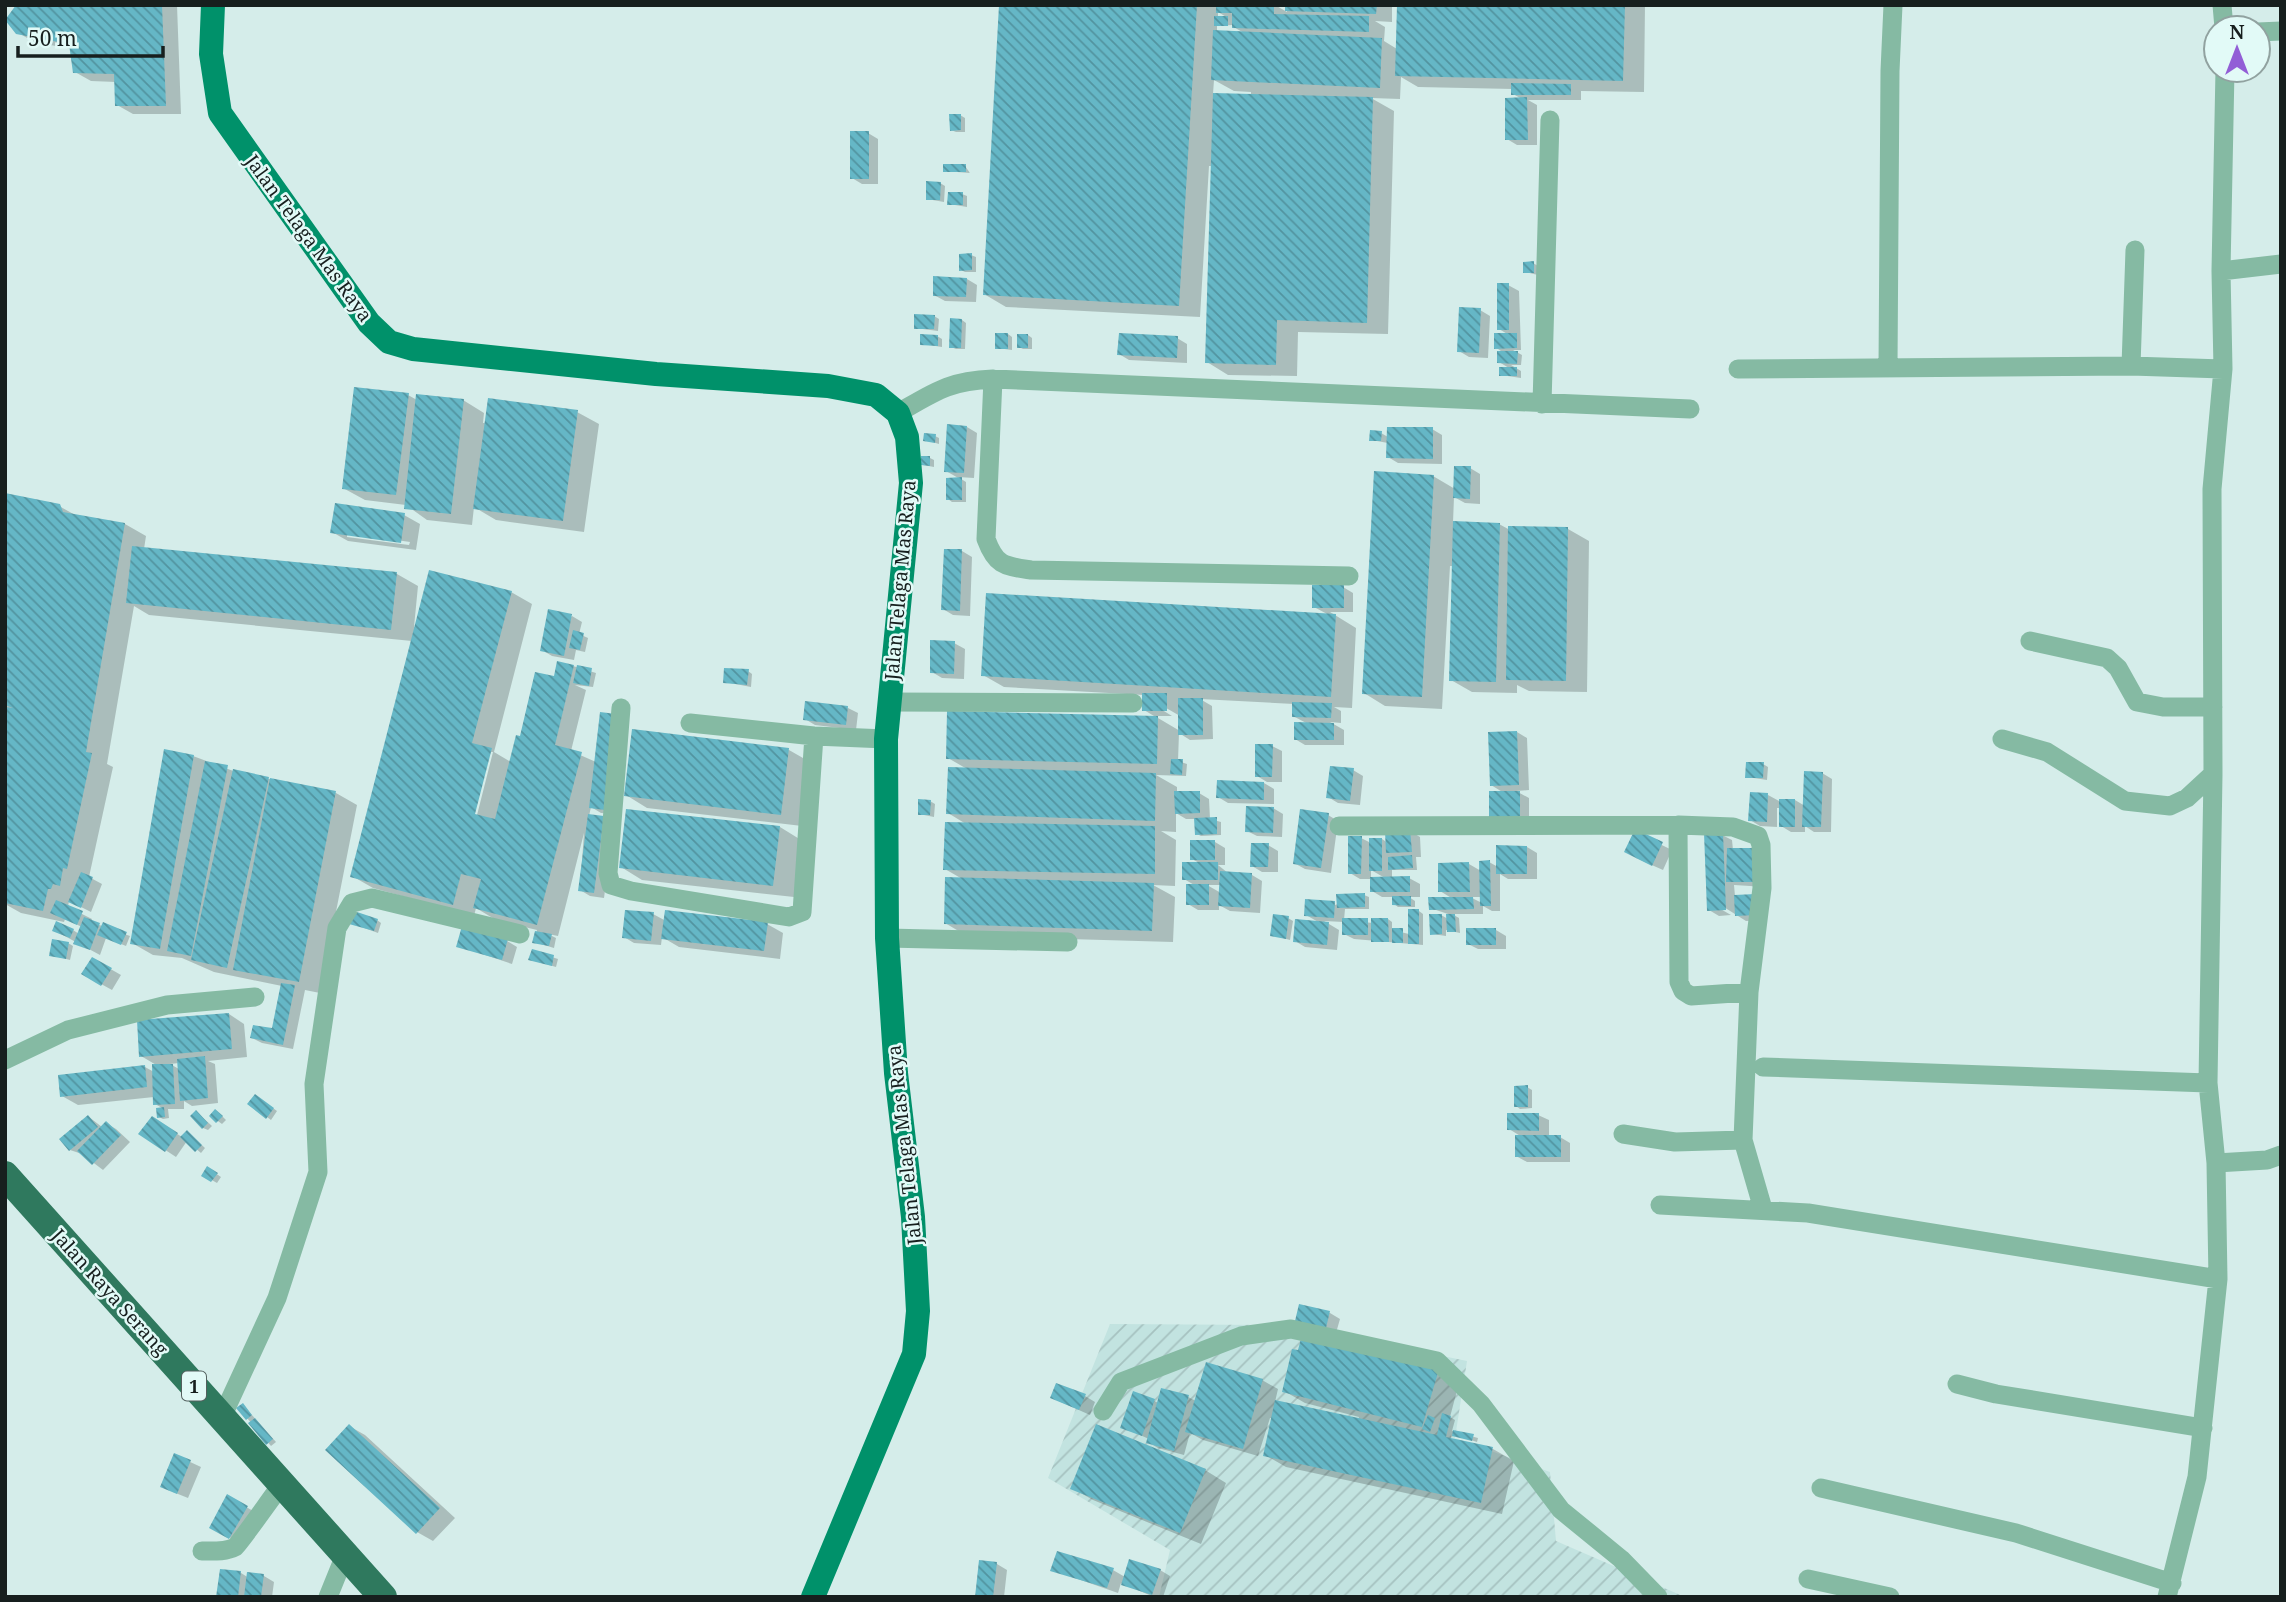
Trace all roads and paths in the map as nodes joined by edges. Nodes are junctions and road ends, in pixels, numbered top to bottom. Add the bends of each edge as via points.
1 (213, 5) edge
2 (1893, 5) edge
3 (2225, 84) edge
4 (1550, 120) dead end
5 (2136, 250) dead end
6 (2281, 264) edge
7 (2221, 271) junction
8 (2131, 366) junction
9 (1888, 368) junction
10 (1738, 369) dead end
11 (2224, 369) junction
12 (993, 379) junction
13 (1542, 404) junction
14 (1690, 410) dead end
15 (898, 413) junction
16 (1349, 576) dead end
17 (2030, 641) dead end
18 (888, 702) junction
19 (1133, 703) dead end
20 (2213, 707) junction
21 (621, 708) dead end
22 (690, 723) dead end
23 (814, 736) junction
24 (886, 739) junction
25 (2002, 739) dead end
26 (2213, 774) junction
27 (1678, 825) junction
28 (1339, 826) dead end
29 (520, 934) dead end
30 (887, 937) junction
31 (1068, 942) dead end
32 (1749, 992) junction
33 (255, 997) dead end
34 (5, 1060) edge
35 (1763, 1067) dead end
36 (2208, 1083) junction
37 (1623, 1134) dead end
38 (1743, 1140) junction
39 (2281, 1155) edge
40 (2216, 1163) junction
41 (5, 1175) edge
42 (1660, 1205) dead end
43 (1763, 1209) junction
44 (2218, 1279) junction
45 (1957, 1384) dead end
46 (1103, 1411) dead end
47 (222, 1417) junction
48 (2203, 1428) junction
49 (282, 1484) junction
50 (1821, 1488) dead end
51 (202, 1551) dead end
52 (345, 1555) junction
53 (1808, 1579) dead end
54 (2170, 1590) edge
55 (328, 1597) edge
56 (383, 1597) edge
57 (813, 1597) edge
58 (1658, 1597) edge
59 (1891, 1597) edge

1 - 15 main road, Jalan Telaga Mas Raya via 211,54 220,113 369,323 389,342 412,349 629,371 828,386 876,395
2 - 9 street
3 - 7 street
4 - 13 street
5 - 8 street
6 - 7 street
7 - 11 street
8 - 9 street
8 - 11 street
9 - 10 street
11 - 20 street via 2212,489
12 - 13 street
12 - 15 street via 946,385
12 - 16 street via 986,539 992,555 1003,565 1031,570
13 - 14 street
15 - 18 main road, Jalan Telaga Mas Raya via 911,483
17 - 20 street via 2107,658 2137,702
18 - 19 street
18 - 24 main road, Jalan Telaga Mas Raya
20 - 26 street
21 - 23 street via 608,873 611,885 789,917 802,912
22 - 23 street
23 - 24 street
24 - 30 main road, Jalan Telaga Mas Raya
25 - 26 street via 2047,752 2125,801 2170,806 2187,798
26 - 36 street
27 - 28 street
27 - 32 street via 1679,982 1691,996
27 - 32 street via 1733,827 1758,836 1762,888
29 - 47 street via 372,898 352,903 337,928 314,1084 318,1172 277,1298
30 - 31 street
30 - 57 main road, Jalan Telaga Mas Raya via 896,1073 913,1217 914,1354
32 - 38 street
33 - 34 street via 166,1004 68,1030
35 - 36 street
36 - 40 street
37 - 38 street via 1675,1142
38 - 43 street
39 - 40 street
40 - 44 street
41 - 47 highway, Jalan Raya Serang / 1
42 - 43 street
43 - 44 street
44 - 48 street
45 - 48 street
46 - 58 street via 1121,1382 1241,1336 1291,1329 1437,1361 1481,1404 1560,1510 1621,1559
47 - 49 highway, Jalan Raya Serang / 1
48 - 54 street via 2193,1506
49 - 51 street via 238,1545
49 - 52 highway, Jalan Raya Serang / 1
50 - 54 street via 2016,1533
52 - 55 street
52 - 56 highway, Jalan Raya Serang / 1
53 - 59 street

